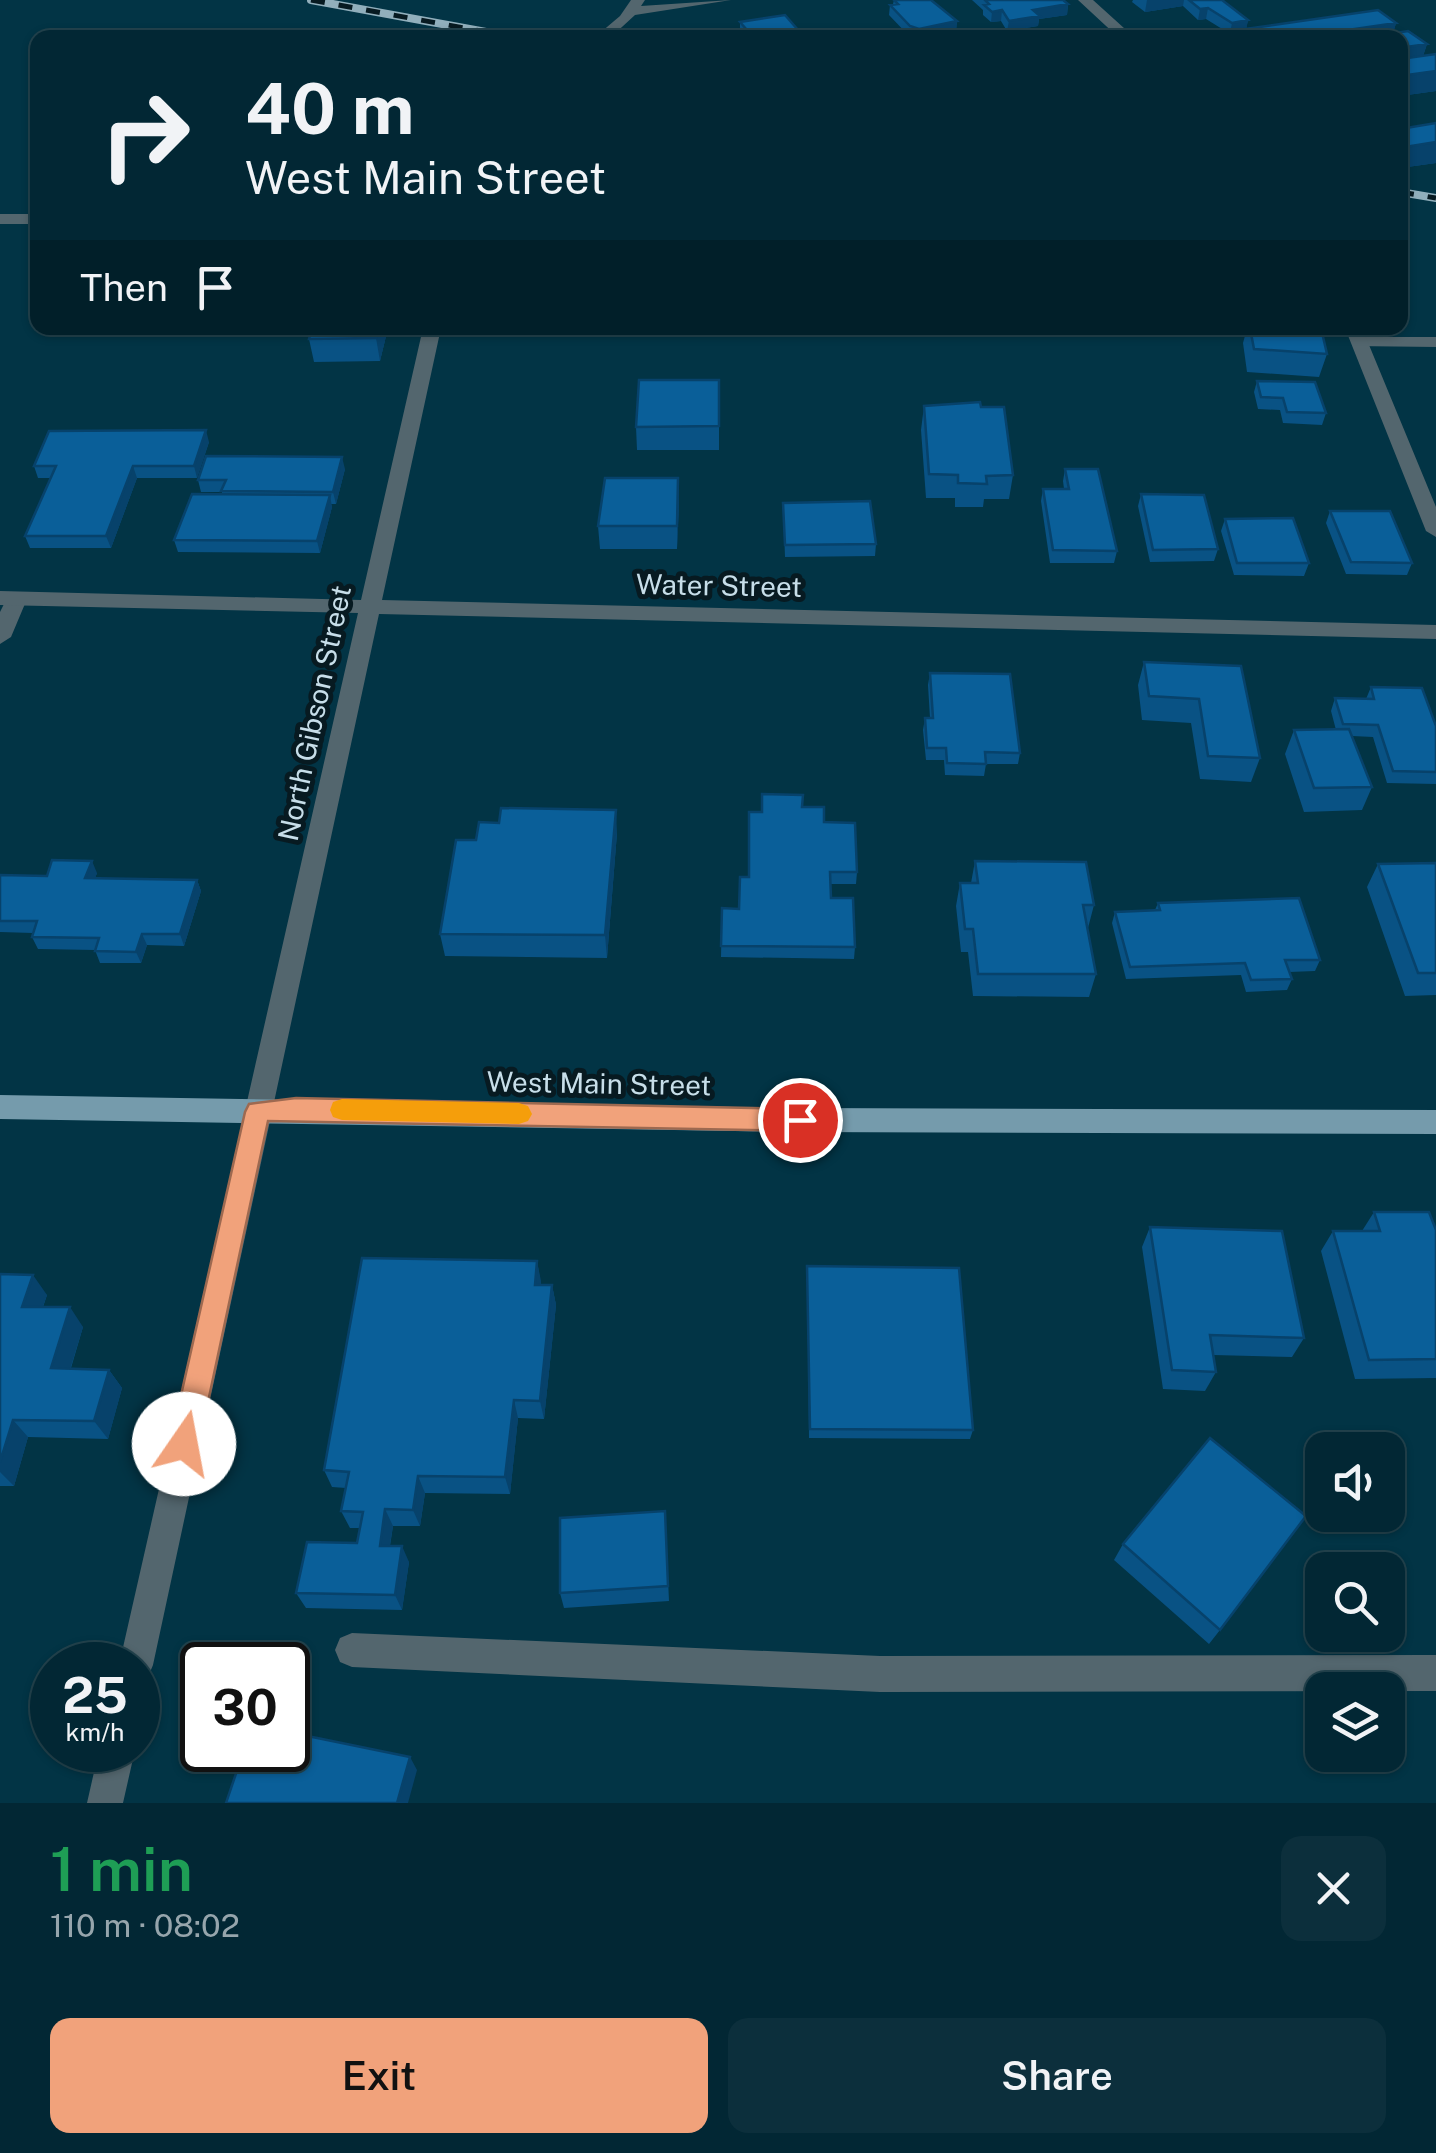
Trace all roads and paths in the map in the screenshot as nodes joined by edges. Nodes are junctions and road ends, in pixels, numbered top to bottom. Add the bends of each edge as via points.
1 (724, 0) edge
2 (1085, 0) edge
3 (634, 6) edge
4 (609, 30) edge
5 (1119, 30) edge
6 (0, 220) edge
7 (30, 220) edge
8 (430, 335) edge
9 (1356, 335) edge
10 (1436, 342) edge
11 (1436, 530) edge
12 (8, 598) edge
13 (368, 607) junction
14 (1436, 632) edge
15 (0, 637) edge
16 (0, 1107) edge
17 (258, 1112) junction
18 (1436, 1122) edge
19 (141, 1642) edge
20 (352, 1650) dead end
21 (1436, 1673) edge
22 (112, 1772) edge
23 (105, 1803) edge

1 - 3 street
2 - 5 street
3 - 4 street
6 - 7 street
8 - 13 street, North Gibson Street
9 - 10 street
9 - 11 street
12 - 13 street, Water Street
12 - 15 street
13 - 14 street, Water Street
13 - 17 street, North Gibson Street
16 - 17 main road, West Main Street
17 - 18 main road, West Main Street
17 - 19 street, North Gibson Street
20 - 21 street via 880,1674
22 - 23 street

